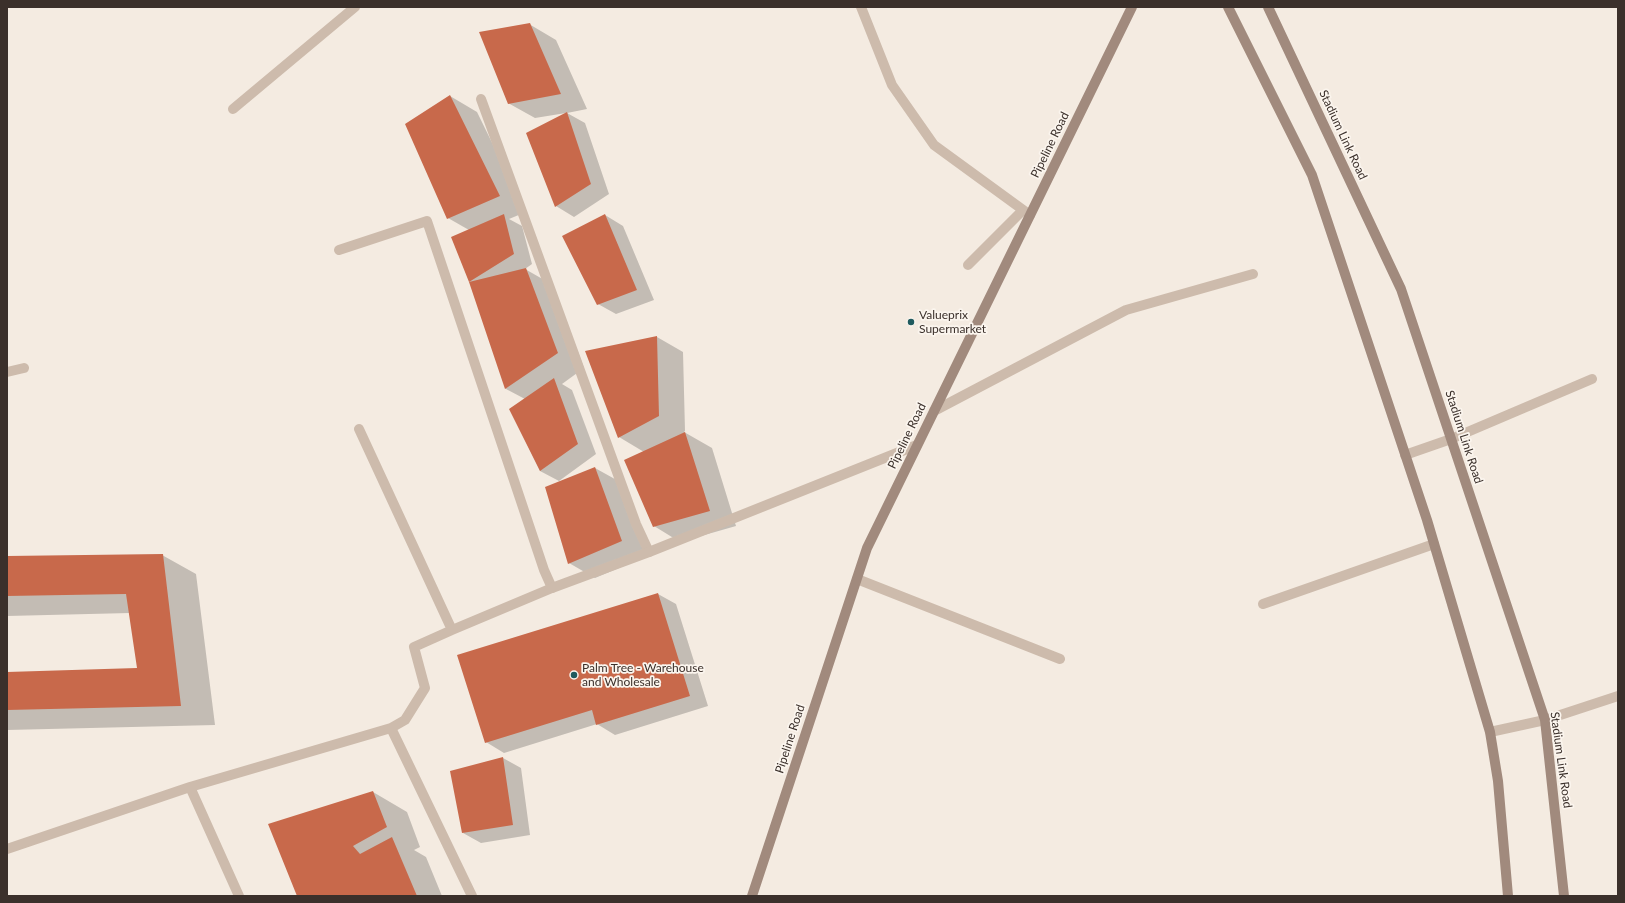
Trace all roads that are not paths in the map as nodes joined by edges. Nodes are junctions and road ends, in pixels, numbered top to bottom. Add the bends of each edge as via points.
1 (355, 7) edge
2 (860, 7) edge
3 (1132, 7) edge
4 (1228, 7) edge
5 (1268, 7) edge
6 (481, 99) dead end
7 (233, 109) dead end
8 (1026, 213) junction
9 (339, 250) dead end
10 (968, 265) dead end
11 (1253, 274) dead end
12 (24, 368) dead end
13 (7, 372) edge
14 (1592, 379) dead end
15 (934, 411) junction
16 (359, 429) dead end
17 (1450, 439) junction
18 (917, 445) junction
19 (1405, 455) junction
20 (1434, 544) junction
21 (649, 552) junction
22 (857, 578) junction
23 (552, 588) junction
24 (1263, 604) dead end
25 (452, 630) junction
26 (1060, 659) dead end
27 (1618, 696) edge
28 (1545, 720) junction
29 (391, 728) junction
30 (1490, 732) junction
31 (190, 787) junction
32 (7, 849) edge
33 (239, 896) edge
34 (472, 896) edge
35 (752, 896) edge
36 (1508, 896) edge
37 (1564, 896) edge

1 - 7 street
2 - 8 street via 892,85 934,145
3 - 8 street, Pipeline Road
4 - 19 street via 1312,175
5 - 17 street, Stadium Link Road via 1401,289
6 - 21 street via 636,524
8 - 10 street
8 - 15 street, Pipeline Road
9 - 23 street via 427,221
11 - 15 street via 1126,310
12 - 13 street
14 - 17 street
15 - 18 street, Pipeline Road
16 - 25 street
17 - 19 street
17 - 28 street, Stadium Link Road
18 - 21 street
18 - 22 street, Pipeline Road via 867,548
19 - 20 street
20 - 24 street
20 - 30 street
21 - 23 street
22 - 26 street
22 - 35 street, Pipeline Road
23 - 25 street
25 - 29 street via 414,647 425,688 405,720
27 - 28 street
28 - 30 street
28 - 37 street, Stadium Link Road
29 - 31 street
29 - 34 street
30 - 36 street via 1498,781
31 - 32 street
31 - 33 street

